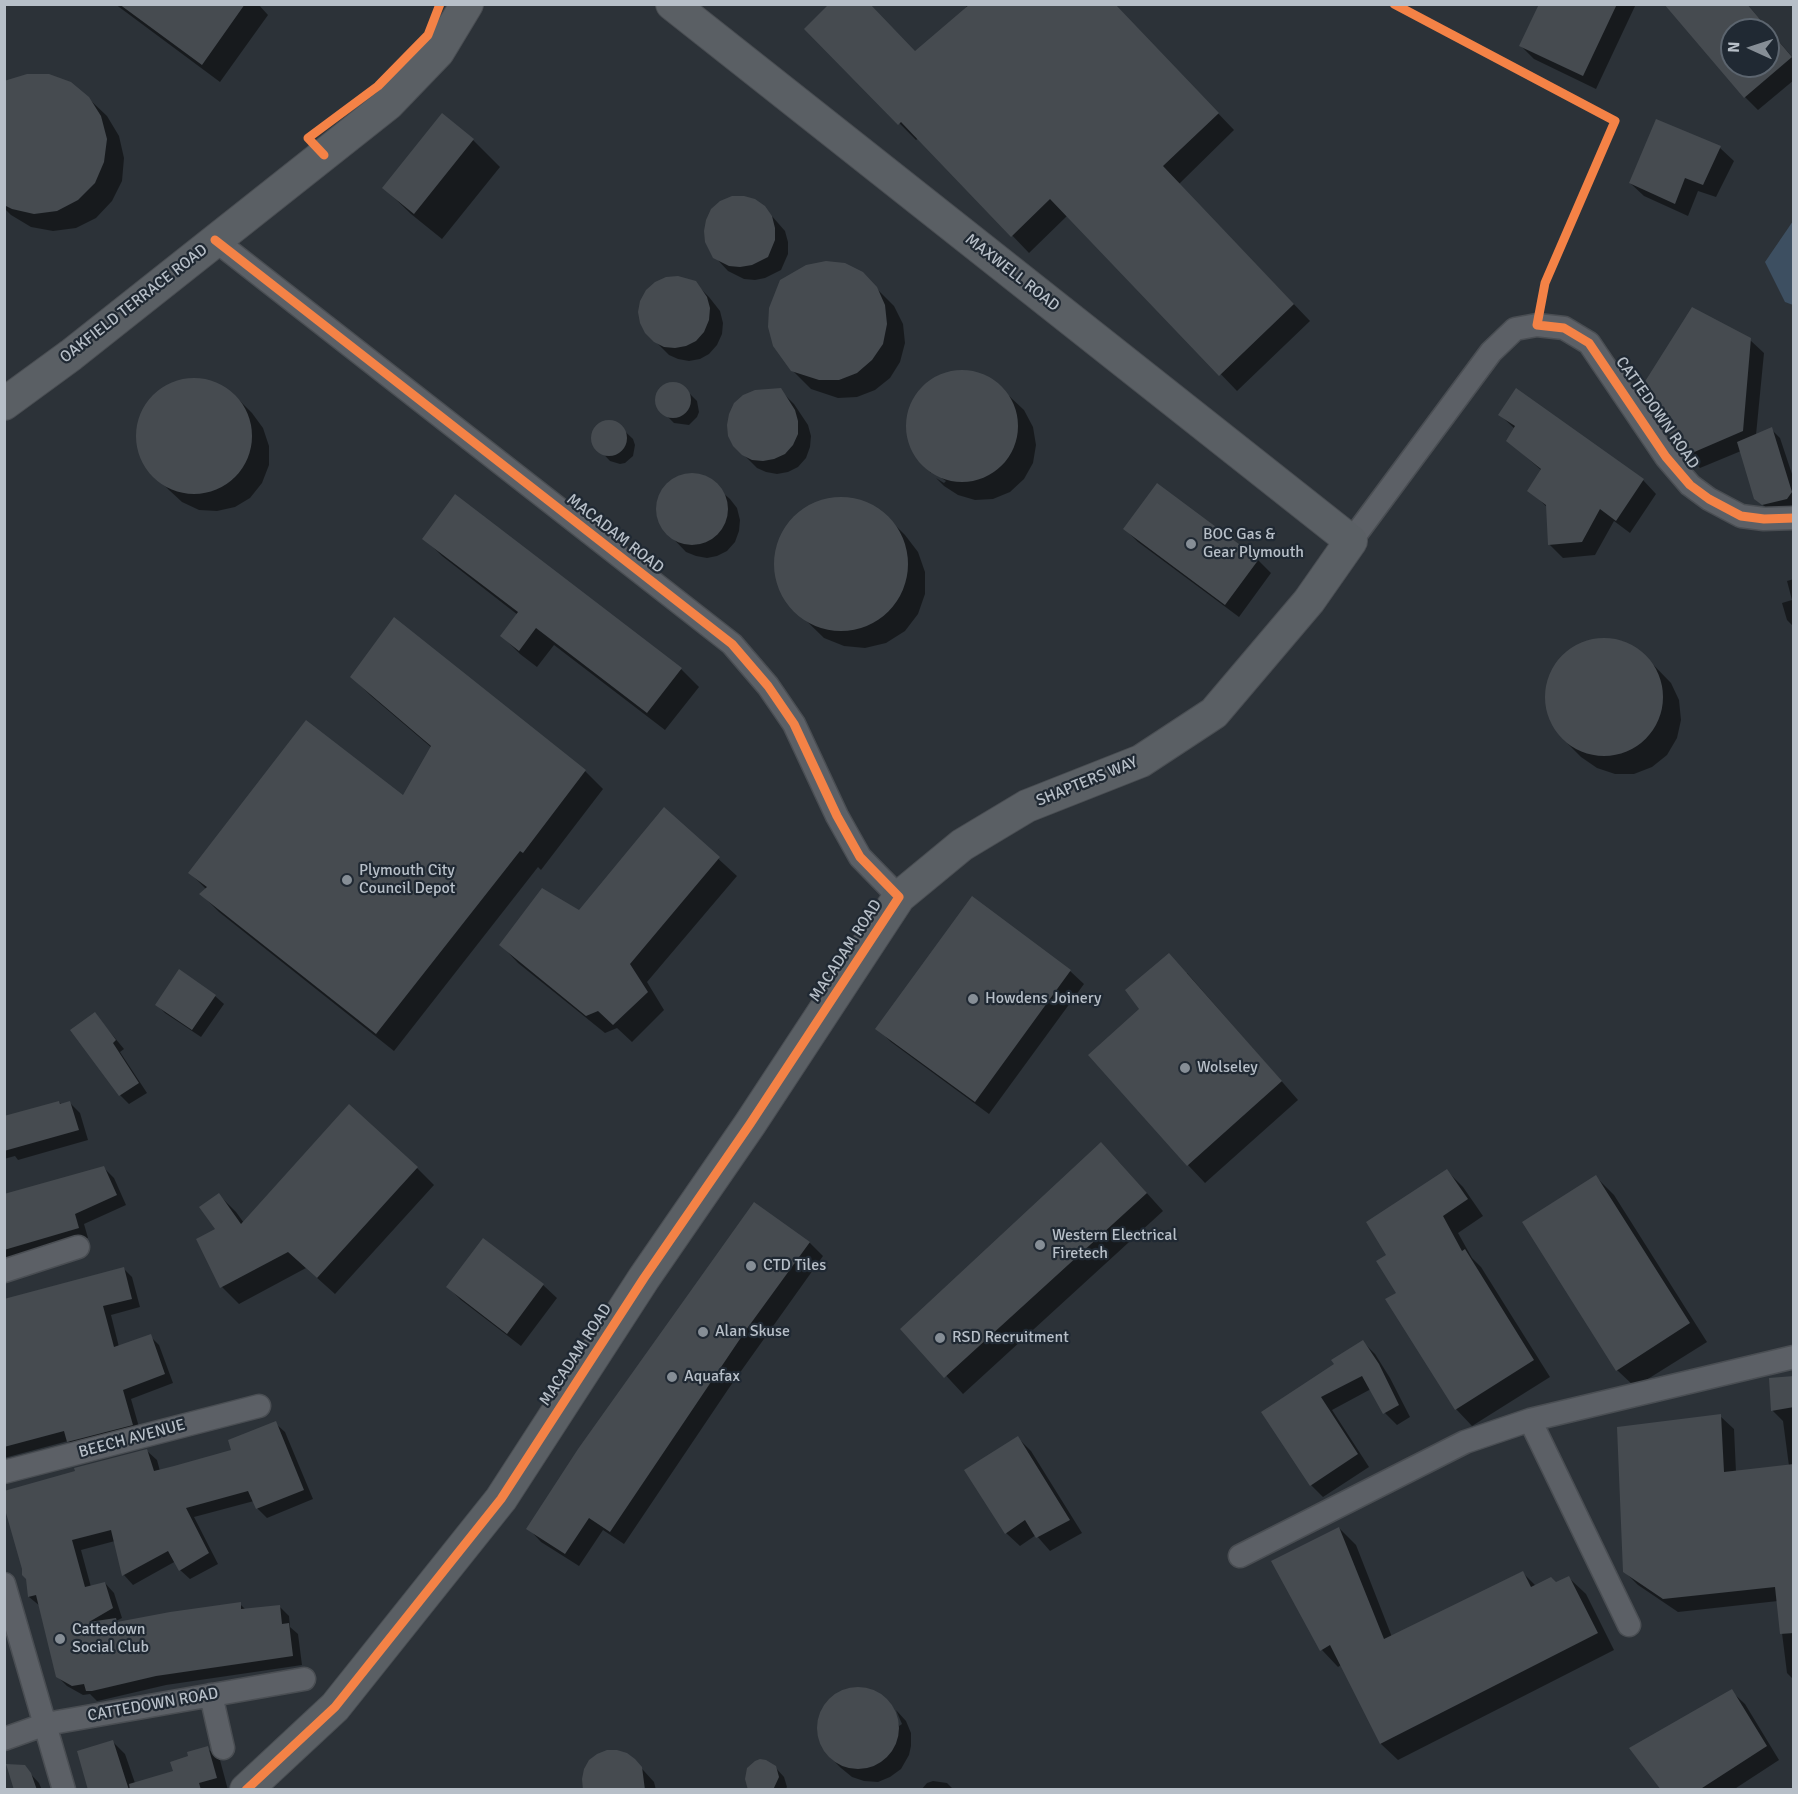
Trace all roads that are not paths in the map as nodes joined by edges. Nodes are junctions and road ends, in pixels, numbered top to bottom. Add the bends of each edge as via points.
1 (467, 4) edge
2 (672, 4) edge
3 (215, 240) junction
4 (4, 404) edge
5 (1794, 518) edge
6 (1351, 541) junction
7 (899, 897) junction
8 (78, 1247) dead end
9 (4, 1271) edge
10 (1794, 1357) edge
11 (259, 1406) dead end
12 (1530, 1420) junction
13 (4, 1472) edge
14 (1240, 1556) dead end
15 (4, 1584) edge
16 (1629, 1625) dead end
17 (304, 1679) dead end
18 (211, 1695) junction
19 (46, 1724) junction
20 (4, 1739) edge
21 (223, 1748) dead end
22 (64, 1790) edge
23 (246, 1790) edge

1 - 3 street, OAKFIELD TERRACE ROAD via 438,52 388,104
2 - 6 street, MAXWELL ROAD
3 - 4 street, OAKFIELD TERRACE ROAD
3 - 7 street, MACADAM ROAD via 732,644 794,724 860,857
5 - 6 street, CATTEDOWN ROAD via 1741,516 1690,485 1666,457 1588,343 1564,328 1537,325 1515,329 1491,352
6 - 7 street, SHAPTERS WAY via 1309,601 1214,713 1141,762 1027,806 962,845
7 - 23 street, MACADAM ROAD via 501,1499 335,1707
8 - 9 street
10 - 12 street
11 - 13 street, BEECH AVENUE
12 - 14 street via 1465,1442
12 - 16 street
15 - 19 street
17 - 18 street, CATTEDOWN ROAD
18 - 19 street, CATTEDOWN ROAD
18 - 21 street
19 - 20 street, CATTEDOWN ROAD
19 - 22 street

